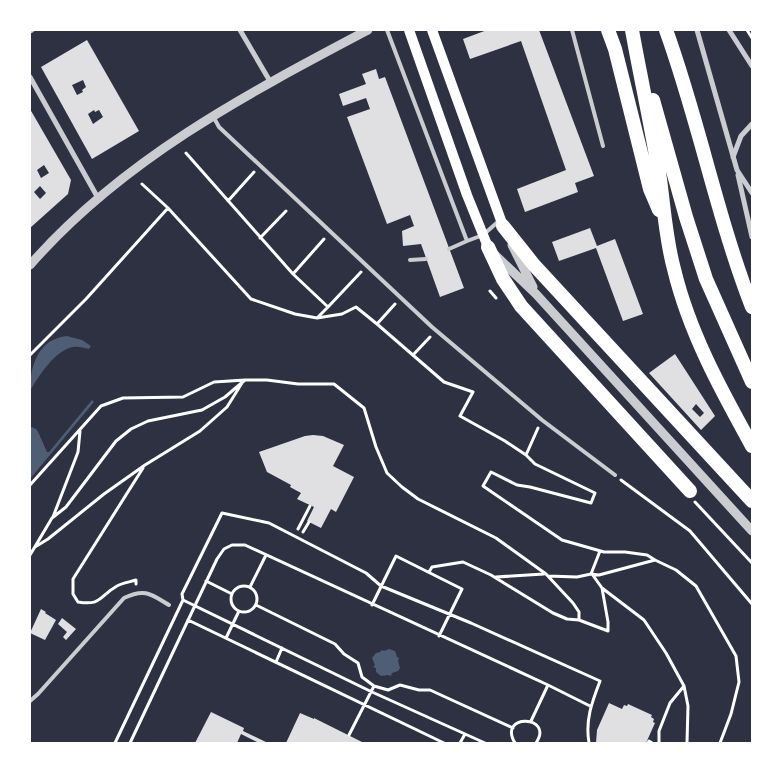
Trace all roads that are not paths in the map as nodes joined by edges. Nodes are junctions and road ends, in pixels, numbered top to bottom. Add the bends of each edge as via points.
1 (240, 30) edge
2 (368, 30) edge
3 (387, 30) edge
4 (410, 30) edge
5 (432, 30) edge
6 (572, 30) edge
7 (608, 30) edge
8 (633, 30) edge
9 (666, 30) edge
10 (697, 30) edge
11 (729, 30) edge
12 (752, 66) edge
13 (30, 77) edge
14 (271, 83) junction
15 (212, 116) junction
16 (752, 124) edge
17 (603, 146) dead end
18 (733, 157) junction
19 (737, 170) junction
20 (752, 193) edge
21 (98, 198) junction
22 (665, 222) junction
23 (502, 223) junction
24 (752, 237) edge
25 (467, 241) junction
26 (485, 241) junction
27 (449, 248) dead end
28 (426, 259) dead end
29 (410, 260) dead end
30 (30, 265) edge
31 (536, 294) junction
32 (752, 307) edge
33 (752, 382) edge
34 (752, 446) edge
35 (615, 475) road end
36 (690, 491) dead end
37 (752, 502) edge
38 (752, 531) edge
39 (169, 605) dead end
40 (30, 701) edge

1 - 14 street
2 - 14 street
3 - 25 lane
4 - 26 main road
5 - 23 main road
6 - 17 lane
7 - 22 highway via 650,189
8 - 22 highway
8 - 33 highway via 706,279
9 - 32 highway via 680,68 737,269
10 - 18 street
11 - 12 street
13 - 21 street
14 - 15 street
15 - 21 street via 166,145
15 - 35 lane via 219,127 432,327 542,420
16 - 18 street via 741,136
18 - 19 street
19 - 20 street
19 - 24 street
21 - 30 street
22 - 34 highway via 674,270 687,313 708,362
23 - 26 lane
23 - 31 street
23 - 37 highway via 534,265
25 - 26 lane
25 - 27 lane
26 - 31 street
26 - 36 highway via 520,306
28 - 29 lane
31 - 38 street
39 - 40 lane via 142,592 124,598

